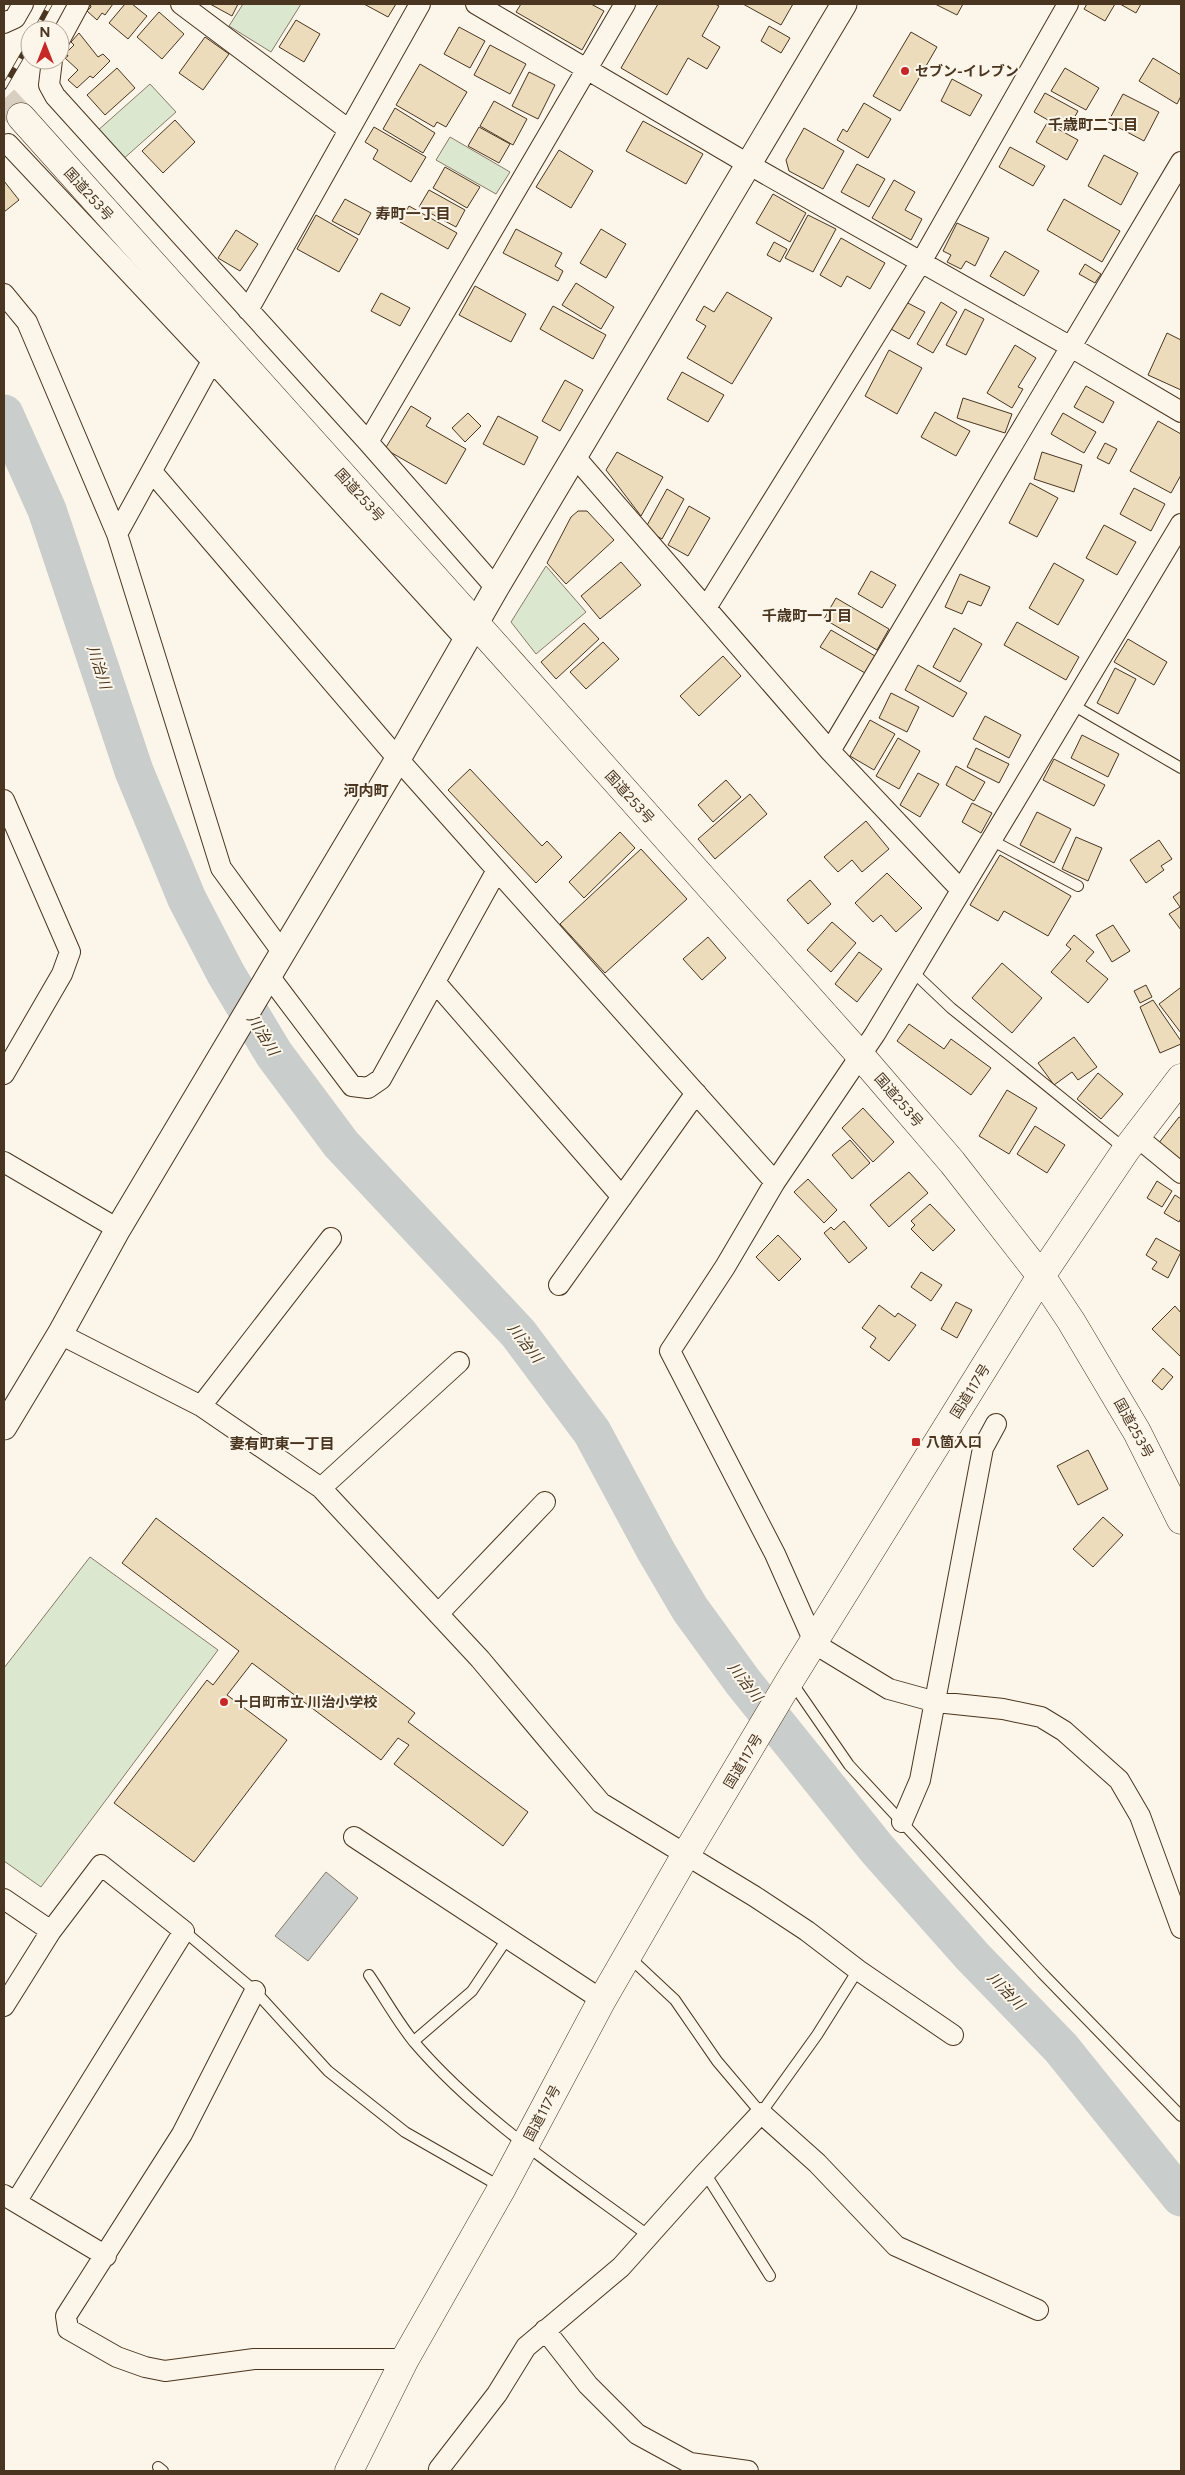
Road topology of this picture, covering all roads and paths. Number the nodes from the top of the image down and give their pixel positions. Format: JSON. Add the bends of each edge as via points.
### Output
{"nodes":[{"id":1,"x":23,"y":4,"type":"edge"},
{"id":2,"x":79,"y":4,"type":"edge"},
{"id":3,"x":181,"y":4,"type":"edge"},
{"id":4,"x":420,"y":4,"type":"edge"},
{"id":5,"x":476,"y":4,"type":"edge"},
{"id":6,"x":625,"y":4,"type":"edge"},
{"id":7,"x":844,"y":4,"type":"edge"},
{"id":8,"x":1068,"y":4,"type":"edge"},
{"id":9,"x":70,"y":21,"type":"edge"},
{"id":10,"x":4,"y":23,"type":"edge"},
{"id":11,"x":587,"y":69,"type":"junction"},
{"id":12,"x":51,"y":70,"type":"edge"},
{"id":13,"x":20,"y":117,"type":"tunnel mouth"},
{"id":14,"x":349,"y":130,"type":"junction"},
{"id":15,"x":8,"y":144,"type":"dead end"},
{"id":16,"x":1181,"y":162,"type":"edge"},
{"id":17,"x":748,"y":164,"type":"junction"},
{"id":18,"x":921,"y":262,"type":"junction"},
{"id":19,"x":4,"y":294,"type":"edge"},
{"id":20,"x":248,"y":310,"type":"junction"},
{"id":21,"x":1071,"y":347,"type":"junction"},
{"id":22,"x":217,"y":352,"type":"junction"},
{"id":23,"x":1181,"y":412,"type":"edge"},
{"id":24,"x":368,"y":442,"type":"junction"},
{"id":25,"x":575,"y":457,"type":"junction"},
{"id":26,"x":153,"y":473,"type":"junction"},
{"id":27,"x":117,"y":534,"type":"junction"},
{"id":28,"x":1179,"y":535,"type":"edge"},
{"id":29,"x":496,"y":588,"type":"junction"},
{"id":30,"x":706,"y":608,"type":"junction"},
{"id":31,"x":472,"y":633,"type":"junction"},
{"id":32,"x":1072,"y":705,"type":"junction"},
{"id":33,"x":830,"y":751,"type":"junction"},
{"id":34,"x":398,"y":759,"type":"junction"},
{"id":35,"x":1181,"y":768,"type":"edge"},
{"id":36,"x":4,"y":800,"type":"edge"},
{"id":37,"x":991,"y":840,"type":"junction"},
{"id":38,"x":497,"y":870,"type":"junction"},
{"id":39,"x":1078,"y":886,"type":"dead end"},
{"id":40,"x":962,"y":890,"type":"junction"},
{"id":41,"x":283,"y":953,"type":"junction"},
{"id":42,"x":912,"y":971,"type":"junction"},
{"id":43,"x":267,"y":980,"type":"junction"},
{"id":44,"x":435,"y":982,"type":"junction"},
{"id":45,"x":860,"y":1055,"type":"junction"},
{"id":46,"x":4,"y":1074,"type":"edge"},
{"id":47,"x":1181,"y":1078,"type":"edge"},
{"id":48,"x":696,"y":1093,"type":"junction"},
{"id":49,"x":1131,"y":1143,"type":"junction"},
{"id":50,"x":4,"y":1162,"type":"edge"},
{"id":51,"x":1181,"y":1174,"type":"edge"},
{"id":52,"x":775,"y":1182,"type":"junction"},
{"id":53,"x":622,"y":1197,"type":"junction"},
{"id":54,"x":118,"y":1229,"type":"junction"},
{"id":55,"x":331,"y":1238,"type":"dead end"},
{"id":56,"x":1041,"y":1276,"type":"junction"},
{"id":57,"x":559,"y":1285,"type":"dead end"},
{"id":58,"x":60,"y":1334,"type":"junction"},
{"id":59,"x":459,"y":1362,"type":"dead end"},
{"id":60,"x":201,"y":1406,"type":"junction"},
{"id":61,"x":996,"y":1424,"type":"dead end"},
{"id":62,"x":4,"y":1427,"type":"edge"},
{"id":63,"x":321,"y":1488,"type":"junction"},
{"id":64,"x":545,"y":1502,"type":"dead end"},
{"id":65,"x":1181,"y":1520,"type":"edge"},
{"id":66,"x":438,"y":1614,"type":"junction"},
{"id":67,"x":815,"y":1644,"type":"junction"},
{"id":68,"x":790,"y":1680,"type":"junction"},
{"id":69,"x":936,"y":1702,"type":"junction"},
{"id":70,"x":902,"y":1822,"type":"junction"},
{"id":71,"x":354,"y":1837,"type":"dead end"},
{"id":72,"x":685,"y":1856,"type":"junction"},
{"id":73,"x":4,"y":1899,"type":"edge"},
{"id":74,"x":1181,"y":1928,"type":"edge"},
{"id":75,"x":51,"y":1931,"type":"junction"},
{"id":76,"x":184,"y":1931,"type":"junction"},
{"id":77,"x":508,"y":1939,"type":"junction"},
{"id":78,"x":628,"y":1956,"type":"junction"},
{"id":79,"x":858,"y":1970,"type":"junction"},
{"id":80,"x":369,"y":1976,"type":"dead end"},
{"id":81,"x":255,"y":1991,"type":"junction"},
{"id":82,"x":602,"y":2000,"type":"junction"},
{"id":83,"x":4,"y":2006,"type":"edge"},
{"id":84,"x":953,"y":2035,"type":"dead end"},
{"id":85,"x":414,"y":2041,"type":"junction"},
{"id":86,"x":761,"y":2113,"type":"junction"},
{"id":87,"x":1181,"y":2116,"type":"edge"},
{"id":88,"x":524,"y":2144,"type":"junction"},
{"id":89,"x":705,"y":2173,"type":"junction"},
{"id":90,"x":502,"y":2188,"type":"junction"},
{"id":91,"x":10,"y":2199,"type":"edge"},
{"id":92,"x":649,"y":2236,"type":"junction"},
{"id":93,"x":106,"y":2256,"type":"junction"},
{"id":94,"x":770,"y":2276,"type":"dead end"},
{"id":95,"x":1038,"y":2310,"type":"dead end"},
{"id":96,"x":545,"y":2330,"type":"junction"},
{"id":97,"x":405,"y":2359,"type":"junction"},
{"id":98,"x":438,"y":2470,"type":"edge"},
{"id":99,"x":349,"y":2471,"type":"edge"},
{"id":100,"x":748,"y":2471,"type":"edge"}],
"edges":[{"from":1,"to":10,"type":"street","via":[[15,18]]},
{"from":2,"to":9,"type":"street"},
{"from":3,"to":14,"type":"street"},
{"from":4,"to":14,"type":"street"},
{"from":5,"to":11,"type":"street"},
{"from":6,"to":11,"type":"street"},
{"from":7,"to":17,"type":"street"},
{"from":8,"to":18,"type":"street"},
{"from":11,"to":17,"type":"street"},
{"from":11,"to":24,"type":"street"},
{"from":12,"to":20,"type":"street","via":[[49,85],[55,96]]},
{"from":13,"to":22,"type":"highway","name":"国道253号"},
{"from":14,"to":20,"type":"street"},
{"from":15,"to":22,"type":"street"},
{"from":16,"to":21,"type":"street"},
{"from":17,"to":18,"type":"street"},
{"from":17,"to":25,"type":"street"},
{"from":18,"to":21,"type":"street"},
{"from":18,"to":30,"type":"street"},
{"from":19,"to":27,"type":"street","via":[[27,322]]},
{"from":20,"to":24,"type":"street"},
{"from":21,"to":23,"type":"street"},
{"from":21,"to":33,"type":"street"},
{"from":22,"to":26,"type":"street"},
{"from":22,"to":31,"type":"highway","name":"国道253号"},
{"from":24,"to":29,"type":"street"},
{"from":25,"to":29,"type":"street"},
{"from":25,"to":30,"type":"street"},
{"from":26,"to":27,"type":"street"},
{"from":26,"to":34,"type":"street"},
{"from":27,"to":41,"type":"street","via":[[222,868]]},
{"from":28,"to":32,"type":"street"},
{"from":29,"to":31,"type":"street"},
{"from":30,"to":33,"type":"street"},
{"from":31,"to":34,"type":"street"},
{"from":31,"to":45,"type":"highway","name":"国道253号"},
{"from":32,"to":35,"type":"lane"},
{"from":32,"to":37,"type":"street"},
{"from":33,"to":40,"type":"street"},
{"from":34,"to":38,"type":"street"},
{"from":34,"to":41,"type":"street"},
{"from":36,"to":46,"type":"street","via":[[70,952],[62,974]]},
{"from":37,"to":39,"type":"lane"},
{"from":37,"to":40,"type":"street"},
{"from":38,"to":44,"type":"street"},
{"from":38,"to":48,"type":"street"},
{"from":40,"to":42,"type":"street"},
{"from":41,"to":43,"type":"street"},
{"from":42,"to":45,"type":"street"},
{"from":42,"to":49,"type":"lane","via":[[951,1008]]},
{"from":43,"to":44,"type":"street","via":[[352,1086],[368,1088],[381,1079]]},
{"from":43,"to":54,"type":"street"},
{"from":44,"to":53,"type":"street"},
{"from":45,"to":52,"type":"street"},
{"from":45,"to":56,"type":"highway","name":"国道253号","via":[[952,1162]]},
{"from":47,"to":49,"type":"highway","name":"国道117号"},
{"from":48,"to":52,"type":"street"},
{"from":48,"to":53,"type":"street"},
{"from":49,"to":51,"type":"street"},
{"from":49,"to":56,"type":"highway","name":"国道117号"},
{"from":50,"to":54,"type":"street"},
{"from":52,"to":67,"type":"street","via":[[670,1352],[775,1554]]},
{"from":53,"to":57,"type":"street"},
{"from":54,"to":58,"type":"street"},
{"from":55,"to":60,"type":"street"},
{"from":56,"to":65,"type":"highway","name":"国道253号","via":[[1132,1424]]},
{"from":56,"to":67,"type":"highway","name":"国道117号"},
{"from":58,"to":60,"type":"street"},
{"from":58,"to":62,"type":"street"},
{"from":59,"to":63,"type":"street"},
{"from":60,"to":63,"type":"street"},
{"from":61,"to":69,"type":"street","via":[[983,1448]]},
{"from":63,"to":66,"type":"street"},
{"from":64,"to":66,"type":"street"},
{"from":66,"to":72,"type":"street","via":[[602,1803]]},
{"from":67,"to":68,"type":"highway","name":"国道117号"},
{"from":67,"to":69,"type":"street","via":[[889,1690]]},
{"from":68,"to":70,"type":"lane","via":[[849,1765]]},
{"from":68,"to":72,"type":"highway","name":"国道117号"},
{"from":69,"to":70,"type":"street","via":[[920,1780]]},
{"from":69,"to":74,"type":"street","via":[[1003,1709],[1041,1717],[1064,1731],[1119,1780],[1140,1816]]},
{"from":70,"to":87,"type":"lane"},
{"from":71,"to":77,"type":"street"},
{"from":72,"to":78,"type":"highway","name":"国道117号"},
{"from":72,"to":79,"type":"street","via":[[754,1896]]},
{"from":73,"to":75,"type":"street"},
{"from":75,"to":76,"type":"street","via":[[101,1865]]},
{"from":75,"to":83,"type":"street"},
{"from":76,"to":81,"type":"lane"},
{"from":76,"to":91,"type":"street"},
{"from":77,"to":82,"type":"street"},
{"from":77,"to":85,"type":"lane","via":[[472,1991]]},
{"from":78,"to":82,"type":"highway","name":"国道117号"},
{"from":78,"to":86,"type":"lane","via":[[675,2000],[717,2061]]},
{"from":79,"to":84,"type":"street"},
{"from":79,"to":86,"type":"lane","via":[[817,2035]]},
{"from":80,"to":85,"type":"lane"},
{"from":81,"to":90,"type":"lane","via":[[328,2071],[405,2132]]},
{"from":81,"to":93,"type":"street","via":[[182,2134]]},
{"from":82,"to":88,"type":"highway","name":"国道117号"},
{"from":85,"to":88,"type":"lane","via":[[453,2082]]},
{"from":86,"to":89,"type":"street"},
{"from":86,"to":95,"type":"street","via":[[817,2163],[896,2246]]},
{"from":88,"to":90,"type":"highway","name":"国道117号"},
{"from":88,"to":92,"type":"lane"},
{"from":89,"to":92,"type":"street"},
{"from":89,"to":94,"type":"lane"},
{"from":90,"to":97,"type":"highway","name":"国道117号"},
{"from":91,"to":93,"type":"street"},
{"from":92,"to":96,"type":"street","via":[[621,2267]]},
{"from":93,"to":97,"type":"street","via":[[66,2316],[68,2329],[117,2357],[146,2367],[164,2370],[254,2359]]},
{"from":96,"to":98,"type":"street","via":[[526,2348],[497,2394]]},
{"from":96,"to":100,"type":"street","via":[[588,2385],[637,2434],[690,2463]]},
{"from":97,"to":99,"type":"highway","name":"国道117号"}]}
